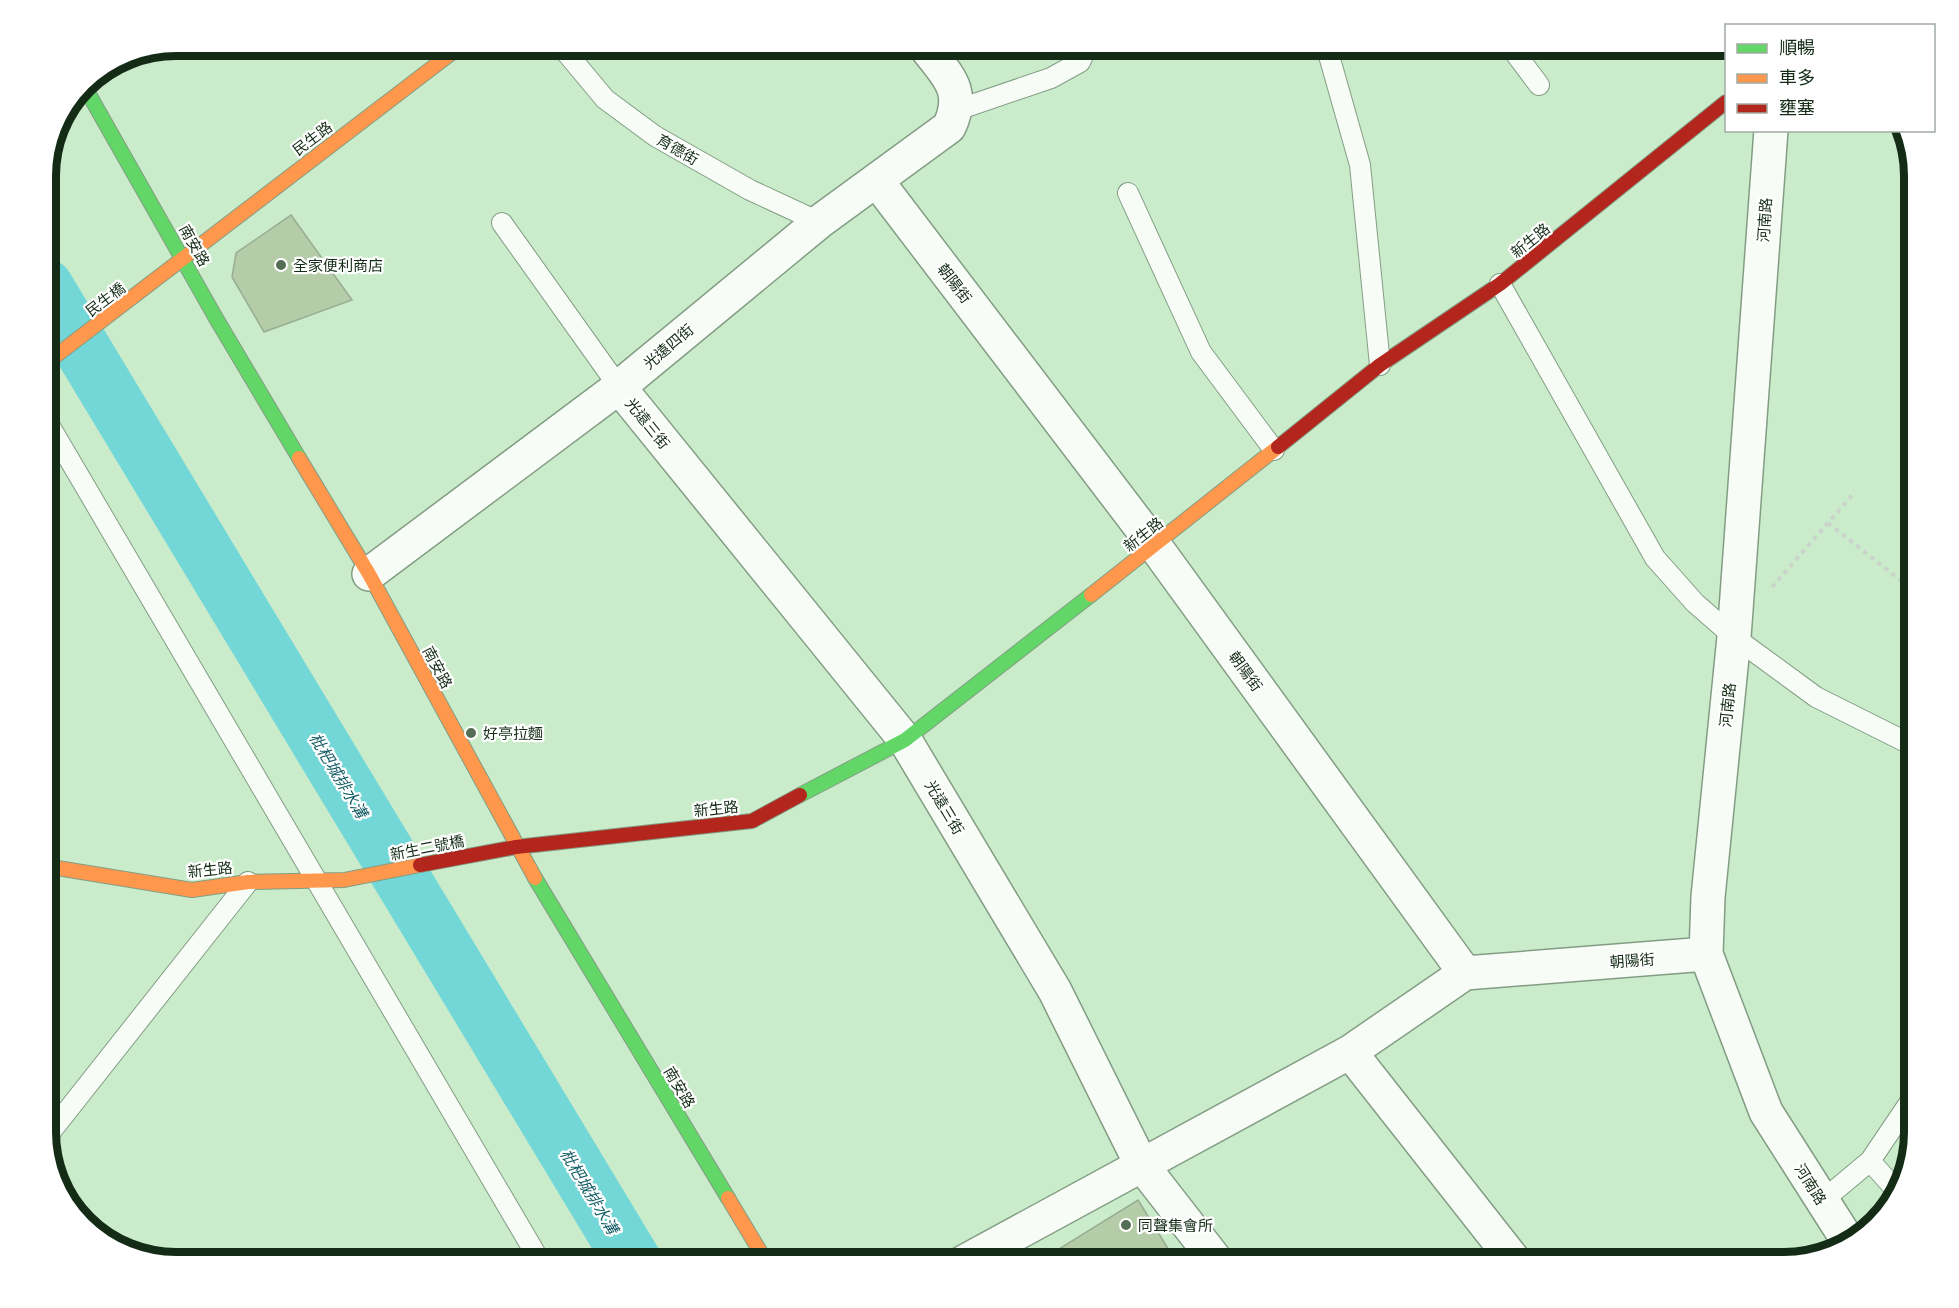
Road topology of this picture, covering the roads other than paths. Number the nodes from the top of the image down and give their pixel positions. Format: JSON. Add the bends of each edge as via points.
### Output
{"nodes":[{"id":1,"x":441,"y":56,"type":"edge"},
{"id":2,"x":569,"y":56,"type":"edge"},
{"id":3,"x":932,"y":56,"type":"edge"},
{"id":4,"x":1083,"y":56,"type":"edge"},
{"id":5,"x":1329,"y":56,"type":"edge"},
{"id":6,"x":1517,"y":56,"type":"edge"},
{"id":7,"x":1539,"y":86,"type":"dead end"},
{"id":8,"x":88,"y":93,"type":"edge"},
{"id":9,"x":1725,"y":103,"type":"edge"},
{"id":10,"x":957,"y":110,"type":"junction"},
{"id":11,"x":1771,"y":132,"type":"edge"},
{"id":12,"x":877,"y":181,"type":"junction"},
{"id":13,"x":1128,"y":193,"type":"dead end"},
{"id":14,"x":819,"y":222,"type":"junction"},
{"id":15,"x":502,"y":223,"type":"dead end"},
{"id":16,"x":184,"y":260,"type":"junction"},
{"id":17,"x":1500,"y":284,"type":"junction"},
{"id":18,"x":56,"y":356,"type":"edge"},
{"id":19,"x":1380,"y":365,"type":"junction"},
{"id":20,"x":619,"y":387,"type":"junction"},
{"id":21,"x":56,"y":437,"type":"edge"},
{"id":22,"x":1274,"y":450,"type":"junction"},
{"id":23,"x":1155,"y":546,"type":"junction"},
{"id":24,"x":369,"y":574,"type":"junction"},
{"id":25,"x":1734,"y":637,"type":"junction"},
{"id":26,"x":905,"y":740,"type":"junction"},
{"id":27,"x":1904,"y":741,"type":"edge"},
{"id":28,"x":516,"y":847,"type":"junction"},
{"id":29,"x":56,"y":868,"type":"edge"},
{"id":30,"x":344,"y":880,"type":"joint"},
{"id":31,"x":248,"y":882,"type":"junction"},
{"id":32,"x":317,"y":882,"type":"junction"},
{"id":33,"x":1706,"y":954,"type":"junction"},
{"id":34,"x":1465,"y":973,"type":"junction"},
{"id":35,"x":1350,"y":1052,"type":"junction"},
{"id":36,"x":1904,"y":1111,"type":"edge"},
{"id":37,"x":56,"y":1125,"type":"edge"},
{"id":38,"x":1870,"y":1161,"type":"junction"},
{"id":39,"x":1141,"y":1164,"type":"junction"},
{"id":40,"x":1891,"y":1185,"type":"edge"},
{"id":41,"x":1822,"y":1201,"type":"junction"},
{"id":42,"x":1845,"y":1236,"type":"edge"},
{"id":43,"x":534,"y":1252,"type":"edge"},
{"id":44,"x":760,"y":1252,"type":"edge"},
{"id":45,"x":982,"y":1252,"type":"edge"},
{"id":46,"x":1209,"y":1252,"type":"edge"},
{"id":47,"x":1507,"y":1252,"type":"edge"}],
"edges":[{"from":1,"to":16,"type":"street","name":"民生路"},
{"from":2,"to":14,"type":"lane","name":"育德街","via":[[605,99],[655,136],[750,190]]},
{"from":3,"to":10,"type":"street","via":[[954,86]]},
{"from":4,"to":10,"type":"lane","via":[[1080,62],[1051,78]]},
{"from":5,"to":19,"type":"lane","via":[[1360,165]]},
{"from":6,"to":7,"type":"lane"},
{"from":8,"to":16,"type":"street","name":"南安路"},
{"from":9,"to":17,"type":"street","name":"新生路"},
{"from":10,"to":12,"type":"street","name":"光遠四街","via":[[949,128]]},
{"from":11,"to":25,"type":"street","name":"河南路"},
{"from":12,"to":14,"type":"street","name":"光遠四街"},
{"from":12,"to":23,"type":"street","name":"朝陽街"},
{"from":13,"to":22,"type":"lane","via":[[1201,352]]},
{"from":14,"to":20,"type":"street","name":"光遠四街"},
{"from":15,"to":20,"type":"lane"},
{"from":16,"to":18,"type":"street","name":"民生橋"},
{"from":16,"to":24,"type":"street","name":"南安路"},
{"from":17,"to":19,"type":"street","name":"新生路"},
{"from":17,"to":25,"type":"lane","via":[[1655,558],[1695,603]]},
{"from":19,"to":22,"type":"street","name":"新生路"},
{"from":20,"to":24,"type":"street","name":"光遠四街"},
{"from":20,"to":26,"type":"street","name":"光遠三街"},
{"from":21,"to":32,"type":"lane"},
{"from":22,"to":23,"type":"street","name":"新生路"},
{"from":23,"to":26,"type":"street","name":"新生路"},
{"from":23,"to":34,"type":"street","name":"朝陽街"},
{"from":24,"to":28,"type":"street","name":"南安路"},
{"from":25,"to":27,"type":"lane","via":[[1816,697]]},
{"from":25,"to":33,"type":"street","name":"河南路","via":[[1708,897]]},
{"from":26,"to":28,"type":"street","name":"新生路","via":[[752,821]]},
{"from":26,"to":39,"type":"street","name":"光遠三街","via":[[1055,991]]},
{"from":28,"to":30,"type":"street","name":"新生二號橋"},
{"from":28,"to":44,"type":"street","name":"南安路"},
{"from":29,"to":31,"type":"street","name":"新生路","via":[[192,890]]},
{"from":30,"to":32,"type":"street","name":"新生路"},
{"from":31,"to":32,"type":"street","name":"新生路"},
{"from":31,"to":37,"type":"lane"},
{"from":32,"to":43,"type":"lane"},
{"from":33,"to":34,"type":"street","name":"朝陽街"},
{"from":33,"to":41,"type":"street","name":"河南路","via":[[1766,1112]]},
{"from":34,"to":35,"type":"street"},
{"from":35,"to":39,"type":"street"},
{"from":35,"to":47,"type":"street"},
{"from":36,"to":38,"type":"lane"},
{"from":38,"to":40,"type":"lane"},
{"from":38,"to":41,"type":"lane"},
{"from":39,"to":45,"type":"street"},
{"from":39,"to":46,"type":"street","name":"光遠三街"},
{"from":41,"to":42,"type":"street","name":"河南路"}]}
